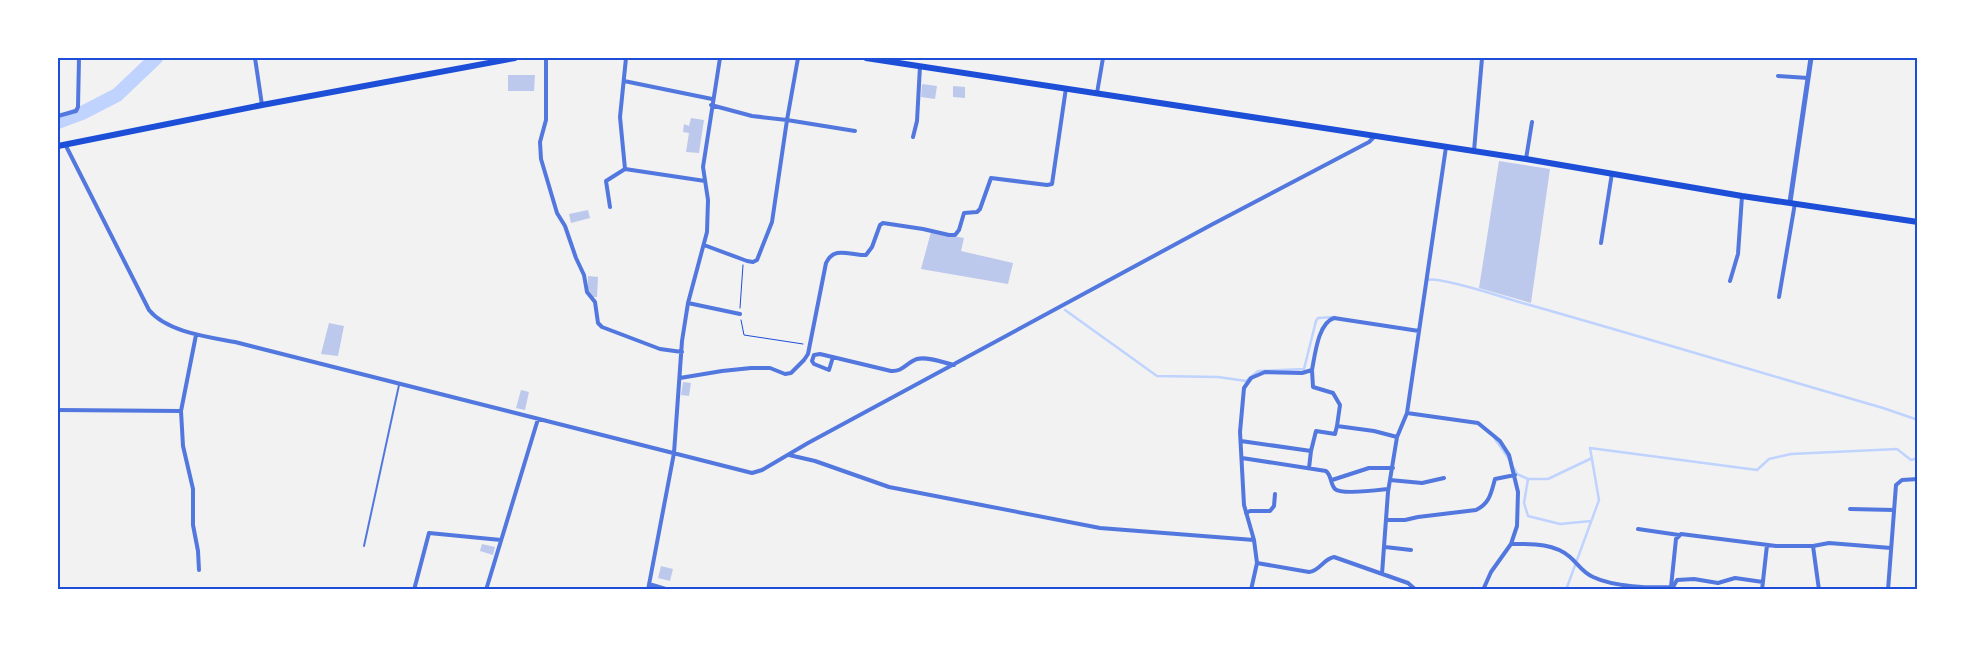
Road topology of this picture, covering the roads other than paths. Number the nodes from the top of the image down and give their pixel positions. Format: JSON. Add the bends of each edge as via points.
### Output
{"nodes":[{"id":1,"x":79,"y":58,"type":"edge"},
{"id":2,"x":254,"y":58,"type":"edge"},
{"id":3,"x":515,"y":58,"type":"edge"},
{"id":4,"x":546,"y":58,"type":"edge"},
{"id":5,"x":626,"y":58,"type":"edge"},
{"id":6,"x":720,"y":58,"type":"edge"},
{"id":7,"x":798,"y":58,"type":"edge"},
{"id":8,"x":866,"y":58,"type":"edge"},
{"id":9,"x":1103,"y":58,"type":"edge"},
{"id":10,"x":1482,"y":58,"type":"edge"},
{"id":11,"x":1811,"y":58,"type":"edge"},
{"id":12,"x":920,"y":66,"type":"junction"},
{"id":13,"x":1778,"y":76,"type":"dead end"},
{"id":14,"x":1808,"y":78,"type":"junction"},
{"id":15,"x":624,"y":81,"type":"junction"},
{"id":16,"x":1066,"y":88,"type":"junction"},
{"id":17,"x":1097,"y":93,"type":"junction"},
{"id":18,"x":712,"y":99,"type":"junction"},
{"id":19,"x":262,"y":105,"type":"junction"},
{"id":20,"x":711,"y":105,"type":"junction"},
{"id":21,"x":58,"y":116,"type":"edge"},
{"id":22,"x":786,"y":120,"type":"junction"},
{"id":23,"x":1532,"y":122,"type":"dead end"},
{"id":24,"x":855,"y":131,"type":"dead end"},
{"id":25,"x":1375,"y":136,"type":"junction"},
{"id":26,"x":913,"y":137,"type":"dead end"},
{"id":27,"x":65,"y":144,"type":"junction"},
{"id":28,"x":58,"y":146,"type":"edge"},
{"id":29,"x":1446,"y":147,"type":"junction"},
{"id":30,"x":1474,"y":151,"type":"junction"},
{"id":31,"x":1526,"y":159,"type":"junction"},
{"id":32,"x":625,"y":169,"type":"junction"},
{"id":33,"x":1612,"y":173,"type":"junction"},
{"id":34,"x":705,"y":182,"type":"junction"},
{"id":35,"x":1742,"y":196,"type":"junction"},
{"id":36,"x":1792,"y":202,"type":"junction"},
{"id":37,"x":610,"y":207,"type":"dead end"},
{"id":38,"x":1918,"y":222,"type":"edge"},
{"id":39,"x":1602,"y":242,"type":"dead end"},
{"id":40,"x":704,"y":245,"type":"junction"},
{"id":41,"x":1730,"y":281,"type":"dead end"},
{"id":42,"x":1779,"y":297,"type":"dead end"},
{"id":43,"x":688,"y":303,"type":"junction"},
{"id":44,"x":740,"y":314,"type":"road end"},
{"id":45,"x":1419,"y":332,"type":"junction"},
{"id":46,"x":196,"y":335,"type":"junction"},
{"id":47,"x":682,"y":352,"type":"junction"},
{"id":48,"x":833,"y":357,"type":"junction"},
{"id":49,"x":954,"y":365,"type":"junction"},
{"id":50,"x":1312,"y":370,"type":"junction"},
{"id":51,"x":680,"y":378,"type":"junction"},
{"id":52,"x":399,"y":384,"type":"junction"},
{"id":53,"x":58,"y":410,"type":"edge"},
{"id":54,"x":181,"y":411,"type":"junction"},
{"id":55,"x":1406,"y":414,"type":"junction"},
{"id":56,"x":538,"y":419,"type":"junction"},
{"id":57,"x":1337,"y":426,"type":"junction"},
{"id":58,"x":1397,"y":437,"type":"junction"},
{"id":59,"x":1241,"y":441,"type":"junction"},
{"id":60,"x":1311,"y":451,"type":"junction"},
{"id":61,"x":674,"y":453,"type":"junction"},
{"id":62,"x":789,"y":455,"type":"junction"},
{"id":63,"x":1242,"y":458,"type":"junction"},
{"id":64,"x":1309,"y":468,"type":"junction"},
{"id":65,"x":1393,"y":468,"type":"junction"},
{"id":66,"x":1515,"y":475,"type":"junction"},
{"id":67,"x":1444,"y":478,"type":"dead end"},
{"id":68,"x":1918,"y":479,"type":"edge"},
{"id":69,"x":1332,"y":480,"type":"junction"},
{"id":70,"x":1390,"y":480,"type":"junction"},
{"id":71,"x":1388,"y":489,"type":"junction"},
{"id":72,"x":1275,"y":494,"type":"dead end"},
{"id":73,"x":1850,"y":509,"type":"dead end"},
{"id":74,"x":1894,"y":510,"type":"junction"},
{"id":75,"x":1246,"y":513,"type":"junction"},
{"id":76,"x":1386,"y":520,"type":"junction"},
{"id":77,"x":1638,"y":529,"type":"dead end"},
{"id":78,"x":1679,"y":535,"type":"junction"},
{"id":79,"x":501,"y":540,"type":"junction"},
{"id":80,"x":1254,"y":540,"type":"junction"},
{"id":81,"x":1511,"y":544,"type":"junction"},
{"id":82,"x":1767,"y":545,"type":"junction"},
{"id":83,"x":364,"y":546,"type":"dead end"},
{"id":84,"x":1814,"y":546,"type":"junction"},
{"id":85,"x":1385,"y":547,"type":"junction"},
{"id":86,"x":1891,"y":548,"type":"junction"},
{"id":87,"x":1411,"y":550,"type":"dead end"},
{"id":88,"x":1257,"y":563,"type":"junction"},
{"id":89,"x":199,"y":570,"type":"dead end"},
{"id":90,"x":1382,"y":574,"type":"junction"},
{"id":91,"x":1763,"y":582,"type":"junction"},
{"id":92,"x":649,"y":584,"type":"junction"},
{"id":93,"x":1673,"y":588,"type":"edge"},
{"id":94,"x":667,"y":589,"type":"edge"},
{"id":95,"x":414,"y":590,"type":"edge"},
{"id":96,"x":486,"y":590,"type":"edge"},
{"id":97,"x":648,"y":590,"type":"edge"},
{"id":98,"x":1251,"y":590,"type":"edge"},
{"id":99,"x":1416,"y":590,"type":"edge"},
{"id":100,"x":1483,"y":590,"type":"edge"},
{"id":101,"x":1762,"y":590,"type":"edge"},
{"id":102,"x":1819,"y":590,"type":"edge"},
{"id":103,"x":1888,"y":590,"type":"edge"}],
"edges":[{"from":1,"to":21,"type":"street","via":[[78,107],[76,111]]},
{"from":2,"to":19,"type":"street"},
{"from":3,"to":19,"type":"main road"},
{"from":4,"to":47,"type":"street","via":[[546,120],[540,142],[541,159],[557,213],[584,275],[587,292],[595,302],[598,323],[660,349]]},
{"from":5,"to":15,"type":"street"},
{"from":6,"to":18,"type":"street"},
{"from":7,"to":22,"type":"street"},
{"from":8,"to":12,"type":"main road"},
{"from":9,"to":17,"type":"street"},
{"from":10,"to":30,"type":"street"},
{"from":11,"to":14,"type":"street"},
{"from":12,"to":16,"type":"main road"},
{"from":12,"to":26,"type":"street"},
{"from":13,"to":14,"type":"street"},
{"from":14,"to":36,"type":"street"},
{"from":15,"to":18,"type":"street"},
{"from":15,"to":32,"type":"street","via":[[620,117]]},
{"from":16,"to":17,"type":"main road"},
{"from":16,"to":51,"type":"street","via":[[1052,184],[991,178],[980,209],[964,213],[955,235],[883,223],[866,254],[831,254],[826,263],[807,357],[789,374],[770,368],[750,368]]},
{"from":17,"to":25,"type":"main road"},
{"from":18,"to":20,"type":"street"},
{"from":19,"to":27,"type":"main road"},
{"from":20,"to":22,"type":"street","via":[[752,116]]},
{"from":20,"to":34,"type":"street","via":[[704,158]]},
{"from":22,"to":24,"type":"street"},
{"from":22,"to":40,"type":"street","via":[[776,204],[757,260],[744,260]]},
{"from":23,"to":31,"type":"street"},
{"from":25,"to":29,"type":"main road"},
{"from":25,"to":49,"type":"street"},
{"from":27,"to":28,"type":"main road"},
{"from":27,"to":46,"type":"street","via":[[149,310],[155,318]]},
{"from":29,"to":30,"type":"main road"},
{"from":29,"to":45,"type":"street"},
{"from":30,"to":31,"type":"main road"},
{"from":31,"to":33,"type":"main road"},
{"from":32,"to":34,"type":"street"},
{"from":32,"to":37,"type":"street","via":[[606,182]]},
{"from":33,"to":35,"type":"main road"},
{"from":33,"to":39,"type":"street"},
{"from":34,"to":40,"type":"street","via":[[709,207]]},
{"from":35,"to":36,"type":"main road"},
{"from":35,"to":41,"type":"street","via":[[1738,254]]},
{"from":36,"to":38,"type":"main road"},
{"from":36,"to":42,"type":"street"},
{"from":40,"to":43,"type":"street"},
{"from":43,"to":44,"type":"street"},
{"from":43,"to":47,"type":"street"},
{"from":45,"to":50,"type":"street","via":[[1334,318],[1328,320],[1322,328]]},
{"from":45,"to":55,"type":"street"},
{"from":46,"to":52,"type":"street"},
{"from":46,"to":54,"type":"street"},
{"from":47,"to":51,"type":"street"},
{"from":48,"to":48,"type":"street","via":[[817,354],[812,361],[829,370]]},
{"from":48,"to":49,"type":"street","via":[[896,371],[923,358]]},
{"from":49,"to":62,"type":"street"},
{"from":50,"to":57,"type":"street","via":[[1313,387],[1333,393],[1340,405]]},
{"from":50,"to":59,"type":"street","via":[[1302,373],[1265,372],[1251,378],[1244,388]]},
{"from":51,"to":61,"type":"street"},
{"from":52,"to":56,"type":"street"},
{"from":52,"to":83,"type":"lane"},
{"from":53,"to":54,"type":"street"},
{"from":54,"to":89,"type":"street","via":[[183,446],[193,489],[193,525]]},
{"from":55,"to":58,"type":"street"},
{"from":55,"to":66,"type":"street","via":[[1478,423],[1487,428],[1509,456]]},
{"from":56,"to":61,"type":"street"},
{"from":56,"to":79,"type":"street"},
{"from":57,"to":58,"type":"street"},
{"from":57,"to":60,"type":"street","via":[[1336,434],[1316,431]]},
{"from":58,"to":65,"type":"street"},
{"from":59,"to":60,"type":"street"},
{"from":59,"to":63,"type":"street"},
{"from":60,"to":64,"type":"street"},
{"from":61,"to":62,"type":"street","via":[[752,472]]},
{"from":61,"to":92,"type":"street"},
{"from":62,"to":80,"type":"street","via":[[810,459],[889,487],[1100,528]]},
{"from":63,"to":64,"type":"street"},
{"from":63,"to":75,"type":"street"},
{"from":64,"to":69,"type":"street","via":[[1326,471]]},
{"from":65,"to":69,"type":"street","via":[[1369,468]]},
{"from":65,"to":70,"type":"street"},
{"from":66,"to":76,"type":"street","via":[[1496,479],[1490,500],[1476,510]]},
{"from":66,"to":81,"type":"street","via":[[1519,511]]},
{"from":67,"to":70,"type":"street","via":[[1422,483]]},
{"from":68,"to":74,"type":"street","via":[[1898,482]]},
{"from":69,"to":71,"type":"street","via":[[1338,491]]},
{"from":70,"to":71,"type":"street"},
{"from":71,"to":76,"type":"street"},
{"from":72,"to":75,"type":"street","via":[[1270,511]]},
{"from":73,"to":74,"type":"street"},
{"from":74,"to":86,"type":"street"},
{"from":75,"to":80,"type":"street"},
{"from":76,"to":85,"type":"street"},
{"from":77,"to":78,"type":"street"},
{"from":78,"to":82,"type":"street"},
{"from":78,"to":93,"type":"street","via":[[1676,539]]},
{"from":79,"to":95,"type":"street","via":[[428,533]]},
{"from":79,"to":96,"type":"street"},
{"from":80,"to":88,"type":"street"},
{"from":81,"to":93,"type":"street","via":[[1548,546],[1569,556],[1585,573],[1603,580],[1644,588]]},
{"from":81,"to":100,"type":"street","via":[[1491,572]]},
{"from":82,"to":84,"type":"street"},
{"from":82,"to":91,"type":"street"},
{"from":84,"to":86,"type":"street","via":[[1829,543]]},
{"from":84,"to":102,"type":"street"},
{"from":85,"to":87,"type":"street"},
{"from":85,"to":90,"type":"street"},
{"from":86,"to":103,"type":"street"},
{"from":88,"to":90,"type":"street","via":[[1314,572],[1334,557]]},
{"from":88,"to":98,"type":"street"},
{"from":90,"to":99,"type":"street"},
{"from":91,"to":93,"type":"street","via":[[1735,578],[1718,583],[1677,580]]},
{"from":91,"to":101,"type":"street"},
{"from":92,"to":94,"type":"street"},
{"from":92,"to":97,"type":"street"}]}
